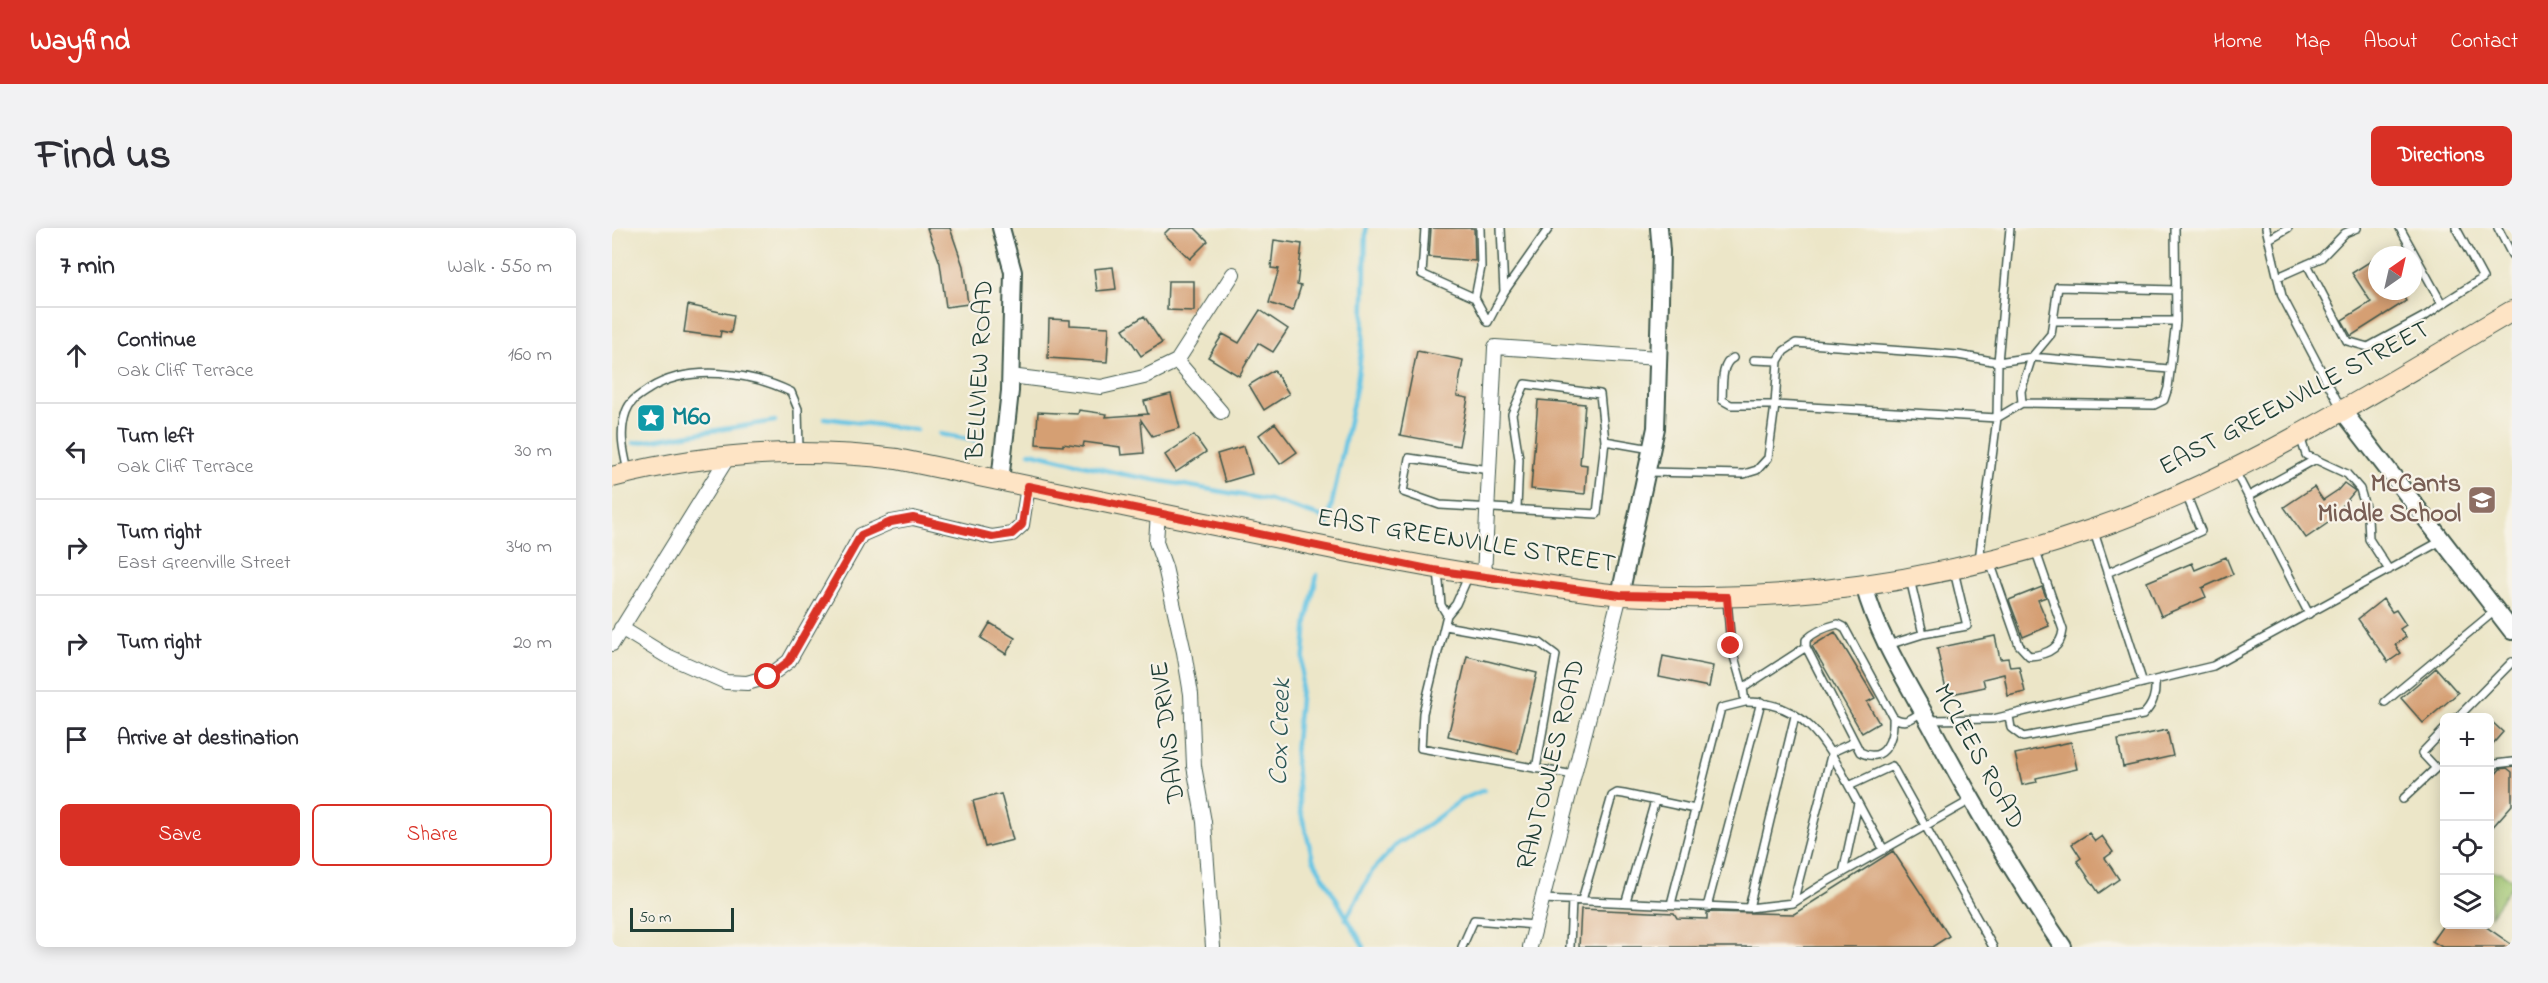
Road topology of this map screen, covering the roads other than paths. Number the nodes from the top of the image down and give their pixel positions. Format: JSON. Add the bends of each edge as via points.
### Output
{"nodes":[{"id":1,"x":1001,"y":228,"type":"edge"},
{"id":2,"x":1425,"y":228,"type":"edge"},
{"id":3,"x":1480,"y":228,"type":"edge"},
{"id":4,"x":1501,"y":228,"type":"edge"},
{"id":5,"x":1550,"y":228,"type":"edge"},
{"id":6,"x":1659,"y":228,"type":"edge"},
{"id":7,"x":2010,"y":228,"type":"edge"},
{"id":8,"x":2175,"y":228,"type":"edge"},
{"id":9,"x":2266,"y":228,"type":"edge"},
{"id":10,"x":2288,"y":228,"type":"edge"},
{"id":11,"x":2357,"y":228,"type":"edge"},
{"id":12,"x":2400,"y":228,"type":"edge"},
{"id":13,"x":2456,"y":228,"type":"edge"},
{"id":14,"x":2498,"y":228,"type":"edge"},
{"id":15,"x":2269,"y":239,"type":"junction"},
{"id":16,"x":2512,"y":255,"type":"edge"},
{"id":17,"x":2307,"y":264,"type":"junction"},
{"id":18,"x":1233,"y":274,"type":"dead end"},
{"id":19,"x":2278,"y":278,"type":"junction"},
{"id":20,"x":2176,"y":290,"type":"junction"},
{"id":21,"x":1504,"y":292,"type":"junction"},
{"id":22,"x":1475,"y":298,"type":"junction"},
{"id":23,"x":2442,"y":304,"type":"junction"},
{"id":24,"x":2512,"y":311,"type":"edge"},
{"id":25,"x":2053,"y":321,"type":"junction"},
{"id":26,"x":2176,"y":321,"type":"junction"},
{"id":27,"x":2032,"y":357,"type":"junction"},
{"id":28,"x":1658,"y":358,"type":"junction"},
{"id":29,"x":1733,"y":358,"type":"dead end"},
{"id":30,"x":1754,"y":360,"type":"dead end"},
{"id":31,"x":1177,"y":361,"type":"junction"},
{"id":32,"x":1778,"y":361,"type":"junction"},
{"id":33,"x":1998,"y":362,"type":"junction"},
{"id":34,"x":2169,"y":369,"type":"junction"},
{"id":35,"x":1010,"y":376,"type":"junction"},
{"id":36,"x":2022,"y":404,"type":"junction"},
{"id":37,"x":1775,"y":405,"type":"junction"},
{"id":38,"x":2342,"y":410,"type":"junction"},
{"id":39,"x":1221,"y":412,"type":"dead end"},
{"id":40,"x":1997,"y":418,"type":"junction"},
{"id":41,"x":2299,"y":433,"type":"junction"},
{"id":42,"x":1605,"y":441,"type":"junction"},
{"id":43,"x":1651,"y":449,"type":"junction"},
{"id":44,"x":799,"y":452,"type":"junction"},
{"id":45,"x":729,"y":457,"type":"junction"},
{"id":46,"x":2316,"y":459,"type":"junction"},
{"id":47,"x":2234,"y":468,"type":"junction"},
{"id":48,"x":1490,"y":470,"type":"junction"},
{"id":49,"x":1647,"y":472,"type":"junction"},
{"id":50,"x":620,"y":475,"type":"edge"},
{"id":51,"x":1000,"y":481,"type":"junction"},
{"id":52,"x":1028,"y":486,"type":"junction"},
{"id":53,"x":2185,"y":492,"type":"junction"},
{"id":54,"x":2249,"y":496,"type":"junction"},
{"id":55,"x":1489,"y":508,"type":"junction"},
{"id":56,"x":1517,"y":508,"type":"junction"},
{"id":57,"x":1158,"y":513,"type":"junction"},
{"id":58,"x":2093,"y":530,"type":"junction"},
{"id":59,"x":2444,"y":540,"type":"junction"},
{"id":60,"x":2034,"y":547,"type":"junction"},
{"id":61,"x":1984,"y":561,"type":"junction"},
{"id":62,"x":1953,"y":569,"type":"junction"},
{"id":63,"x":1438,"y":570,"type":"junction"},
{"id":64,"x":2389,"y":570,"type":"junction"},
{"id":65,"x":2107,"y":573,"type":"junction"},
{"id":66,"x":1477,"y":576,"type":"junction"},
{"id":67,"x":1911,"y":579,"type":"junction"},
{"id":68,"x":1864,"y":585,"type":"junction"},
{"id":69,"x":1620,"y":595,"type":"junction"},
{"id":70,"x":1727,"y":597,"type":"junction"},
{"id":71,"x":2496,"y":610,"type":"junction"},
{"id":72,"x":2309,"y":614,"type":"junction"},
{"id":73,"x":1447,"y":615,"type":"junction"},
{"id":74,"x":1445,"y":626,"type":"junction"},
{"id":75,"x":621,"y":628,"type":"junction"},
{"id":76,"x":2512,"y":631,"type":"edge"},
{"id":77,"x":1923,"y":634,"type":"junction"},
{"id":78,"x":612,"y":644,"type":"edge"},
{"id":79,"x":1888,"y":645,"type":"junction"},
{"id":80,"x":1806,"y":647,"type":"junction"},
{"id":81,"x":2512,"y":662,"type":"edge"},
{"id":82,"x":2155,"y":680,"type":"junction"},
{"id":83,"x":2143,"y":683,"type":"junction"},
{"id":84,"x":1743,"y":688,"type":"junction"},
{"id":85,"x":1745,"y":702,"type":"junction"},
{"id":86,"x":1761,"y":702,"type":"junction"},
{"id":87,"x":2385,"y":702,"type":"dead end"},
{"id":88,"x":2461,"y":713,"type":"edge"},
{"id":89,"x":1795,"y":716,"type":"junction"},
{"id":90,"x":1925,"y":716,"type":"junction"},
{"id":91,"x":2009,"y":716,"type":"junction"},
{"id":92,"x":1893,"y":717,"type":"junction"},
{"id":93,"x":2440,"y":735,"type":"edge"},
{"id":94,"x":1854,"y":742,"type":"junction"},
{"id":95,"x":1832,"y":752,"type":"junction"},
{"id":96,"x":2512,"y":762,"type":"edge"},
{"id":97,"x":2493,"y":767,"type":"edge"},
{"id":98,"x":1536,"y":769,"type":"junction"},
{"id":99,"x":1574,"y":775,"type":"junction"},
{"id":100,"x":1849,"y":786,"type":"junction"},
{"id":101,"x":2403,"y":799,"type":"dead end"},
{"id":102,"x":1971,"y":800,"type":"junction"},
{"id":103,"x":1655,"y":801,"type":"junction"},
{"id":104,"x":1858,"y":803,"type":"junction"},
{"id":105,"x":1695,"y":809,"type":"junction"},
{"id":106,"x":1926,"y":826,"type":"junction"},
{"id":107,"x":1884,"y":850,"type":"junction"},
{"id":108,"x":1842,"y":873,"type":"junction"},
{"id":109,"x":1542,"y":899,"type":"junction"},
{"id":110,"x":1572,"y":900,"type":"junction"},
{"id":111,"x":1582,"y":900,"type":"junction"},
{"id":112,"x":1626,"y":902,"type":"junction"},
{"id":113,"x":1793,"y":903,"type":"junction"},
{"id":114,"x":1671,"y":904,"type":"junction"},
{"id":115,"x":1707,"y":907,"type":"junction"},
{"id":116,"x":1749,"y":908,"type":"junction"},
{"id":117,"x":1535,"y":925,"type":"junction"},
{"id":118,"x":1213,"y":947,"type":"edge"},
{"id":119,"x":1462,"y":947,"type":"edge"},
{"id":120,"x":1530,"y":947,"type":"edge"},
{"id":121,"x":1570,"y":947,"type":"edge"},
{"id":122,"x":1992,"y":947,"type":"edge"},
{"id":123,"x":2063,"y":947,"type":"edge"}],
"edges":[{"from":1,"to":35,"type":"street","name":"BELLVIEW ROAD","via":[[1013,272]]},
{"from":2,"to":22,"type":"lane","via":[[1422,274]]},
{"from":3,"to":22,"type":"lane","via":[[1481,267]]},
{"from":4,"to":21,"type":"lane"},
{"from":5,"to":21,"type":"lane"},
{"from":6,"to":28,"type":"street"},
{"from":7,"to":33,"type":"lane"},
{"from":8,"to":20,"type":"lane"},
{"from":9,"to":15,"type":"lane"},
{"from":10,"to":15,"type":"lane"},
{"from":11,"to":17,"type":"lane","via":[[2345,233],[2321,258]]},
{"from":12,"to":23,"type":"lane"},
{"from":13,"to":23,"type":"lane","via":[[2483,278]]},
{"from":14,"to":16,"type":"lane"},
{"from":15,"to":19,"type":"lane"},
{"from":17,"to":19,"type":"lane"},
{"from":17,"to":23,"type":"lane","via":[[2347,342],[2368,347]]},
{"from":18,"to":31,"type":"street"},
{"from":19,"to":38,"type":"lane","via":[[2282,296]]},
{"from":20,"to":25,"type":"lane","via":[[2058,287]]},
{"from":20,"to":26,"type":"lane"},
{"from":21,"to":22,"type":"lane","via":[[1488,322]]},
{"from":24,"to":38,"type":"main road","name":"EAST GREENVILLE STREET"},
{"from":25,"to":26,"type":"lane"},
{"from":25,"to":27,"type":"lane","via":[[2051,334]]},
{"from":26,"to":34,"type":"lane"},
{"from":27,"to":33,"type":"lane"},
{"from":27,"to":34,"type":"lane"},
{"from":27,"to":36,"type":"lane","via":[[2021,391]]},
{"from":28,"to":43,"type":"street","via":[[1656,428]]},
{"from":28,"to":48,"type":"street","via":[[1495,347]]},
{"from":29,"to":37,"type":"lane","via":[[1725,366],[1725,404]]},
{"from":30,"to":32,"type":"lane"},
{"from":31,"to":35,"type":"street","via":[[1144,377],[1101,387]]},
{"from":31,"to":39,"type":"street"},
{"from":32,"to":33,"type":"lane","via":[[1796,343],[1958,355]]},
{"from":32,"to":37,"type":"lane"},
{"from":33,"to":40,"type":"lane"},
{"from":34,"to":36,"type":"lane","via":[[2164,400],[2154,405]]},
{"from":35,"to":51,"type":"street","name":"BELLVIEW ROAD"},
{"from":36,"to":40,"type":"lane"},
{"from":37,"to":40,"type":"lane"},
{"from":37,"to":49,"type":"lane","via":[[1767,458],[1757,470],[1744,474]]},
{"from":38,"to":41,"type":"main road","name":"EAST GREENVILLE STREET"},
{"from":38,"to":59,"type":"street"},
{"from":40,"to":61,"type":"lane"},
{"from":41,"to":46,"type":"lane","via":[[2306,455]]},
{"from":41,"to":47,"type":"main road","name":"EAST GREENVILLE STREET"},
{"from":42,"to":43,"type":"lane"},
{"from":42,"to":56,"type":"lane","via":[[1598,514]]},
{"from":42,"to":56,"type":"lane","via":[[1600,394],[1525,384],[1512,414],[1519,459]]},
{"from":43,"to":49,"type":"street"},
{"from":44,"to":45,"type":"main road","name":"EAST GREENVILLE STREET"},
{"from":44,"to":50,"type":"lane","via":[[798,409],[791,392],[767,381],[695,372],[658,384],[635,398],[627,410],[621,440]]},
{"from":44,"to":51,"type":"main road","name":"EAST GREENVILLE STREET","via":[[897,459]]},
{"from":45,"to":50,"type":"main road","name":"EAST GREENVILLE STREET","via":[[676,462]]},
{"from":45,"to":75,"type":"street"},
{"from":46,"to":54,"type":"lane"},
{"from":46,"to":64,"type":"lane","via":[[2347,474],[2360,489],[2369,539]]},
{"from":47,"to":53,"type":"main road","name":"EAST GREENVILLE STREET"},
{"from":47,"to":54,"type":"lane"},
{"from":48,"to":55,"type":"street"},
{"from":48,"to":55,"type":"lane","via":[[1409,458],[1403,492],[1440,505]]},
{"from":49,"to":69,"type":"street"},
{"from":51,"to":52,"type":"main road","name":"EAST GREENVILLE STREET"},
{"from":52,"to":57,"type":"main road","name":"EAST GREENVILLE STREET"},
{"from":52,"to":75,"type":"street","via":[[1022,525],[1012,534],[992,537],[913,518],[891,522],[861,535],[789,661],[768,677],[726,682],[665,655]]},
{"from":53,"to":58,"type":"main road","name":"EAST GREENVILLE STREET"},
{"from":53,"to":65,"type":"lane","via":[[2201,531]]},
{"from":54,"to":72,"type":"lane"},
{"from":55,"to":56,"type":"lane"},
{"from":55,"to":66,"type":"street"},
{"from":57,"to":63,"type":"main road","name":"EAST GREENVILLE STREET"},
{"from":57,"to":118,"type":"street","name":"DAVIS DRIVE","via":[[1156,542],[1165,567],[1191,693],[1194,766],[1204,822]]},
{"from":58,"to":60,"type":"main road","name":"EAST GREENVILLE STREET"},
{"from":58,"to":65,"type":"lane"},
{"from":59,"to":64,"type":"lane"},
{"from":59,"to":71,"type":"street"},
{"from":60,"to":61,"type":"main road","name":"EAST GREENVILLE STREET"},
{"from":60,"to":61,"type":"lane","via":[[2063,630],[2062,641],[2056,647],[2034,656],[2029,657],[2019,645]]},
{"from":61,"to":62,"type":"main road","name":"EAST GREENVILLE STREET"},
{"from":62,"to":67,"type":"main road","name":"EAST GREENVILLE STREET"},
{"from":62,"to":77,"type":"lane","via":[[1967,626]]},
{"from":63,"to":66,"type":"main road","name":"EAST GREENVILLE STREET"},
{"from":63,"to":73,"type":"lane","via":[[1441,605]]},
{"from":64,"to":72,"type":"lane"},
{"from":65,"to":83,"type":"lane"},
{"from":66,"to":69,"type":"main road","name":"EAST GREENVILLE STREET"},
{"from":66,"to":73,"type":"lane"},
{"from":67,"to":68,"type":"main road","name":"EAST GREENVILLE STREET"},
{"from":67,"to":77,"type":"lane"},
{"from":68,"to":70,"type":"main road","name":"EAST GREENVILLE STREET"},
{"from":68,"to":79,"type":"street","name":"MCLEES ROAD"},
{"from":69,"to":70,"type":"main road","name":"EAST GREENVILLE STREET"},
{"from":69,"to":99,"type":"street","name":"RANTOWLES ROAD"},
{"from":70,"to":84,"type":"lane","via":[[1731,646]]},
{"from":71,"to":76,"type":"street"},
{"from":71,"to":87,"type":"lane"},
{"from":72,"to":82,"type":"lane","via":[[2213,666]]},
{"from":73,"to":74,"type":"lane"},
{"from":74,"to":98,"type":"lane","via":[[1540,643],[1556,655]]},
{"from":74,"to":98,"type":"lane","via":[[1424,713],[1421,748]]},
{"from":75,"to":78,"type":"street"},
{"from":77,"to":79,"type":"lane"},
{"from":79,"to":90,"type":"street","name":"MCLEES ROAD"},
{"from":80,"to":84,"type":"lane"},
{"from":80,"to":92,"type":"lane","via":[[1806,640],[1815,633],[1838,624],[1844,627]]},
{"from":80,"to":94,"type":"lane"},
{"from":81,"to":88,"type":"lane"},
{"from":82,"to":83,"type":"lane"},
{"from":82,"to":91,"type":"lane","via":[[2156,694],[2151,707],[2142,715],[2023,737],[2011,728]]},
{"from":83,"to":91,"type":"lane"},
{"from":84,"to":85,"type":"lane"},
{"from":85,"to":86,"type":"lane"},
{"from":85,"to":105,"type":"lane","via":[[1721,708]]},
{"from":86,"to":89,"type":"lane","via":[[1782,707]]},
{"from":86,"to":115,"type":"lane"},
{"from":89,"to":95,"type":"lane"},
{"from":89,"to":116,"type":"lane"},
{"from":90,"to":91,"type":"lane"},
{"from":90,"to":92,"type":"lane","via":[[1906,722]]},
{"from":90,"to":102,"type":"street","name":"MCLEES ROAD"},
{"from":92,"to":94,"type":"lane","via":[[1894,732],[1883,752],[1867,755]]},
{"from":93,"to":101,"type":"lane","via":[[2422,753],[2436,768]]},
{"from":94,"to":95,"type":"lane"},
{"from":95,"to":100,"type":"lane"},
{"from":95,"to":113,"type":"lane"},
{"from":96,"to":97,"type":"lane"},
{"from":98,"to":99,"type":"lane"},
{"from":99,"to":109,"type":"street","name":"RANTOWLES ROAD"},
{"from":100,"to":104,"type":"lane"},
{"from":100,"to":106,"type":"lane","via":[[1892,766]]},
{"from":102,"to":106,"type":"lane"},
{"from":102,"to":123,"type":"street","name":"MCLEES ROAD"},
{"from":103,"to":105,"type":"lane"},
{"from":103,"to":111,"type":"lane","via":[[1617,793],[1612,796]]},
{"from":103,"to":112,"type":"lane"},
{"from":104,"to":107,"type":"lane"},
{"from":104,"to":108,"type":"lane"},
{"from":105,"to":114,"type":"lane"},
{"from":106,"to":107,"type":"lane"},
{"from":106,"to":122,"type":"lane"},
{"from":107,"to":108,"type":"lane"},
{"from":108,"to":113,"type":"lane"},
{"from":109,"to":110,"type":"lane"},
{"from":109,"to":117,"type":"street","name":"RANTOWLES ROAD"},
{"from":110,"to":111,"type":"lane"},
{"from":110,"to":121,"type":"lane"},
{"from":111,"to":112,"type":"lane"},
{"from":112,"to":114,"type":"lane"},
{"from":113,"to":116,"type":"lane"},
{"from":114,"to":115,"type":"lane"},
{"from":115,"to":116,"type":"lane"},
{"from":117,"to":119,"type":"lane","via":[[1474,920]]},
{"from":117,"to":120,"type":"street","name":"RANTOWLES ROAD"}]}
